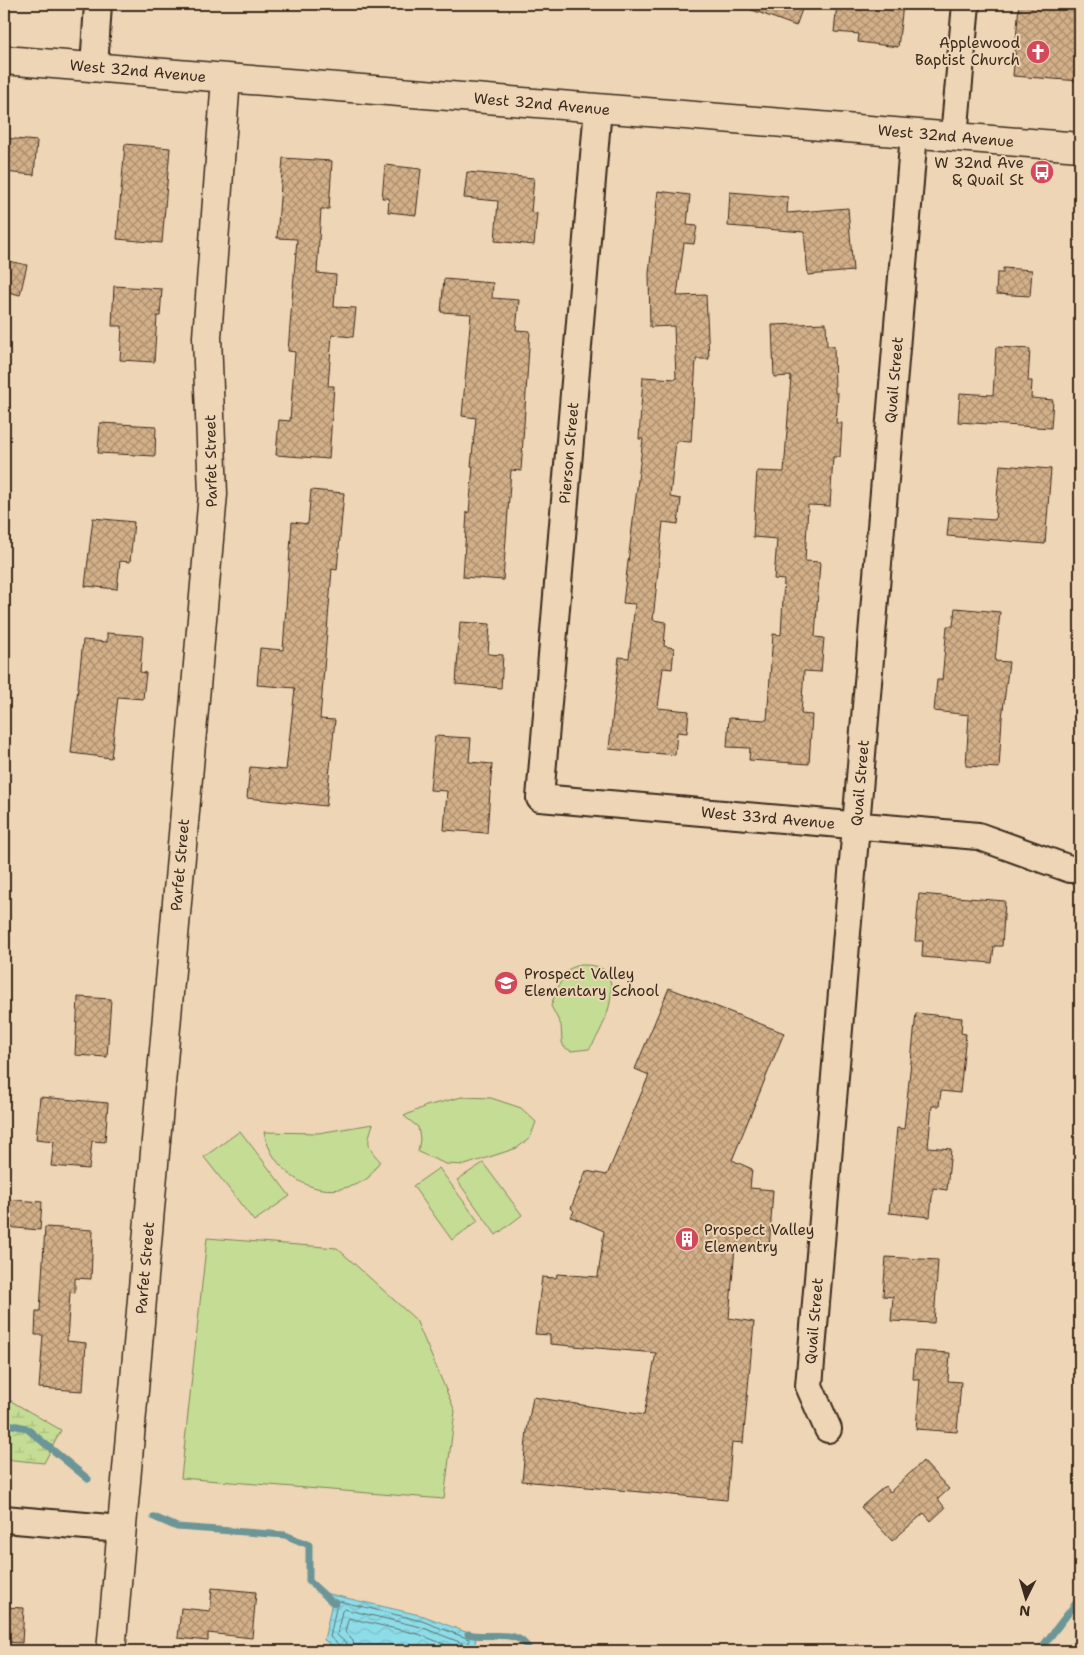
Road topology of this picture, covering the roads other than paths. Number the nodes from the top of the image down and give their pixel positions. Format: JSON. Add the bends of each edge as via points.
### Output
{"nodes":[{"id":1,"x":98,"y":4,"type":"edge"},
{"id":2,"x":966,"y":4,"type":"edge"},
{"id":3,"x":4,"y":60,"type":"edge"},
{"id":4,"x":94,"y":68,"type":"junction"},
{"id":5,"x":226,"y":78,"type":"junction"},
{"id":6,"x":598,"y":108,"type":"junction"},
{"id":7,"x":914,"y":134,"type":"junction"},
{"id":8,"x":954,"y":137,"type":"junction"},
{"id":9,"x":1080,"y":147,"type":"edge"},
{"id":10,"x":540,"y":798,"type":"joint"},
{"id":11,"x":856,"y":825,"type":"junction"},
{"id":12,"x":1080,"y":869,"type":"edge"},
{"id":13,"x":828,"y":1429,"type":"dead end"},
{"id":14,"x":4,"y":1519,"type":"edge"},
{"id":15,"x":121,"y":1530,"type":"junction"},
{"id":16,"x":111,"y":1651,"type":"edge"}],
"edges":[{"from":1,"to":4,"type":"street"},
{"from":2,"to":8,"type":"street"},
{"from":3,"to":4,"type":"street","name":"West 32nd Avenue"},
{"from":4,"to":5,"type":"street","name":"West 32nd Avenue"},
{"from":5,"to":6,"type":"street","name":"West 32nd Avenue"},
{"from":5,"to":15,"type":"street","name":"Parfet Street","via":[[207,337],[213,494]]},
{"from":6,"to":7,"type":"street","name":"West 32nd Avenue"},
{"from":6,"to":10,"type":"street","name":"Pierson Street"},
{"from":7,"to":8,"type":"street","name":"West 32nd Avenue"},
{"from":7,"to":11,"type":"street","name":"Quail Street"},
{"from":8,"to":9,"type":"street","name":"West 32nd Avenue"},
{"from":10,"to":11,"type":"street","name":"West 33rd Avenue"},
{"from":11,"to":12,"type":"street","name":"West 33rd Avenue","via":[[978,836],[1070,869]]},
{"from":11,"to":13,"type":"street","name":"Quail Street","via":[[808,1386]]},
{"from":14,"to":15,"type":"street"},
{"from":15,"to":16,"type":"street","name":"Parfet Street"}]}
